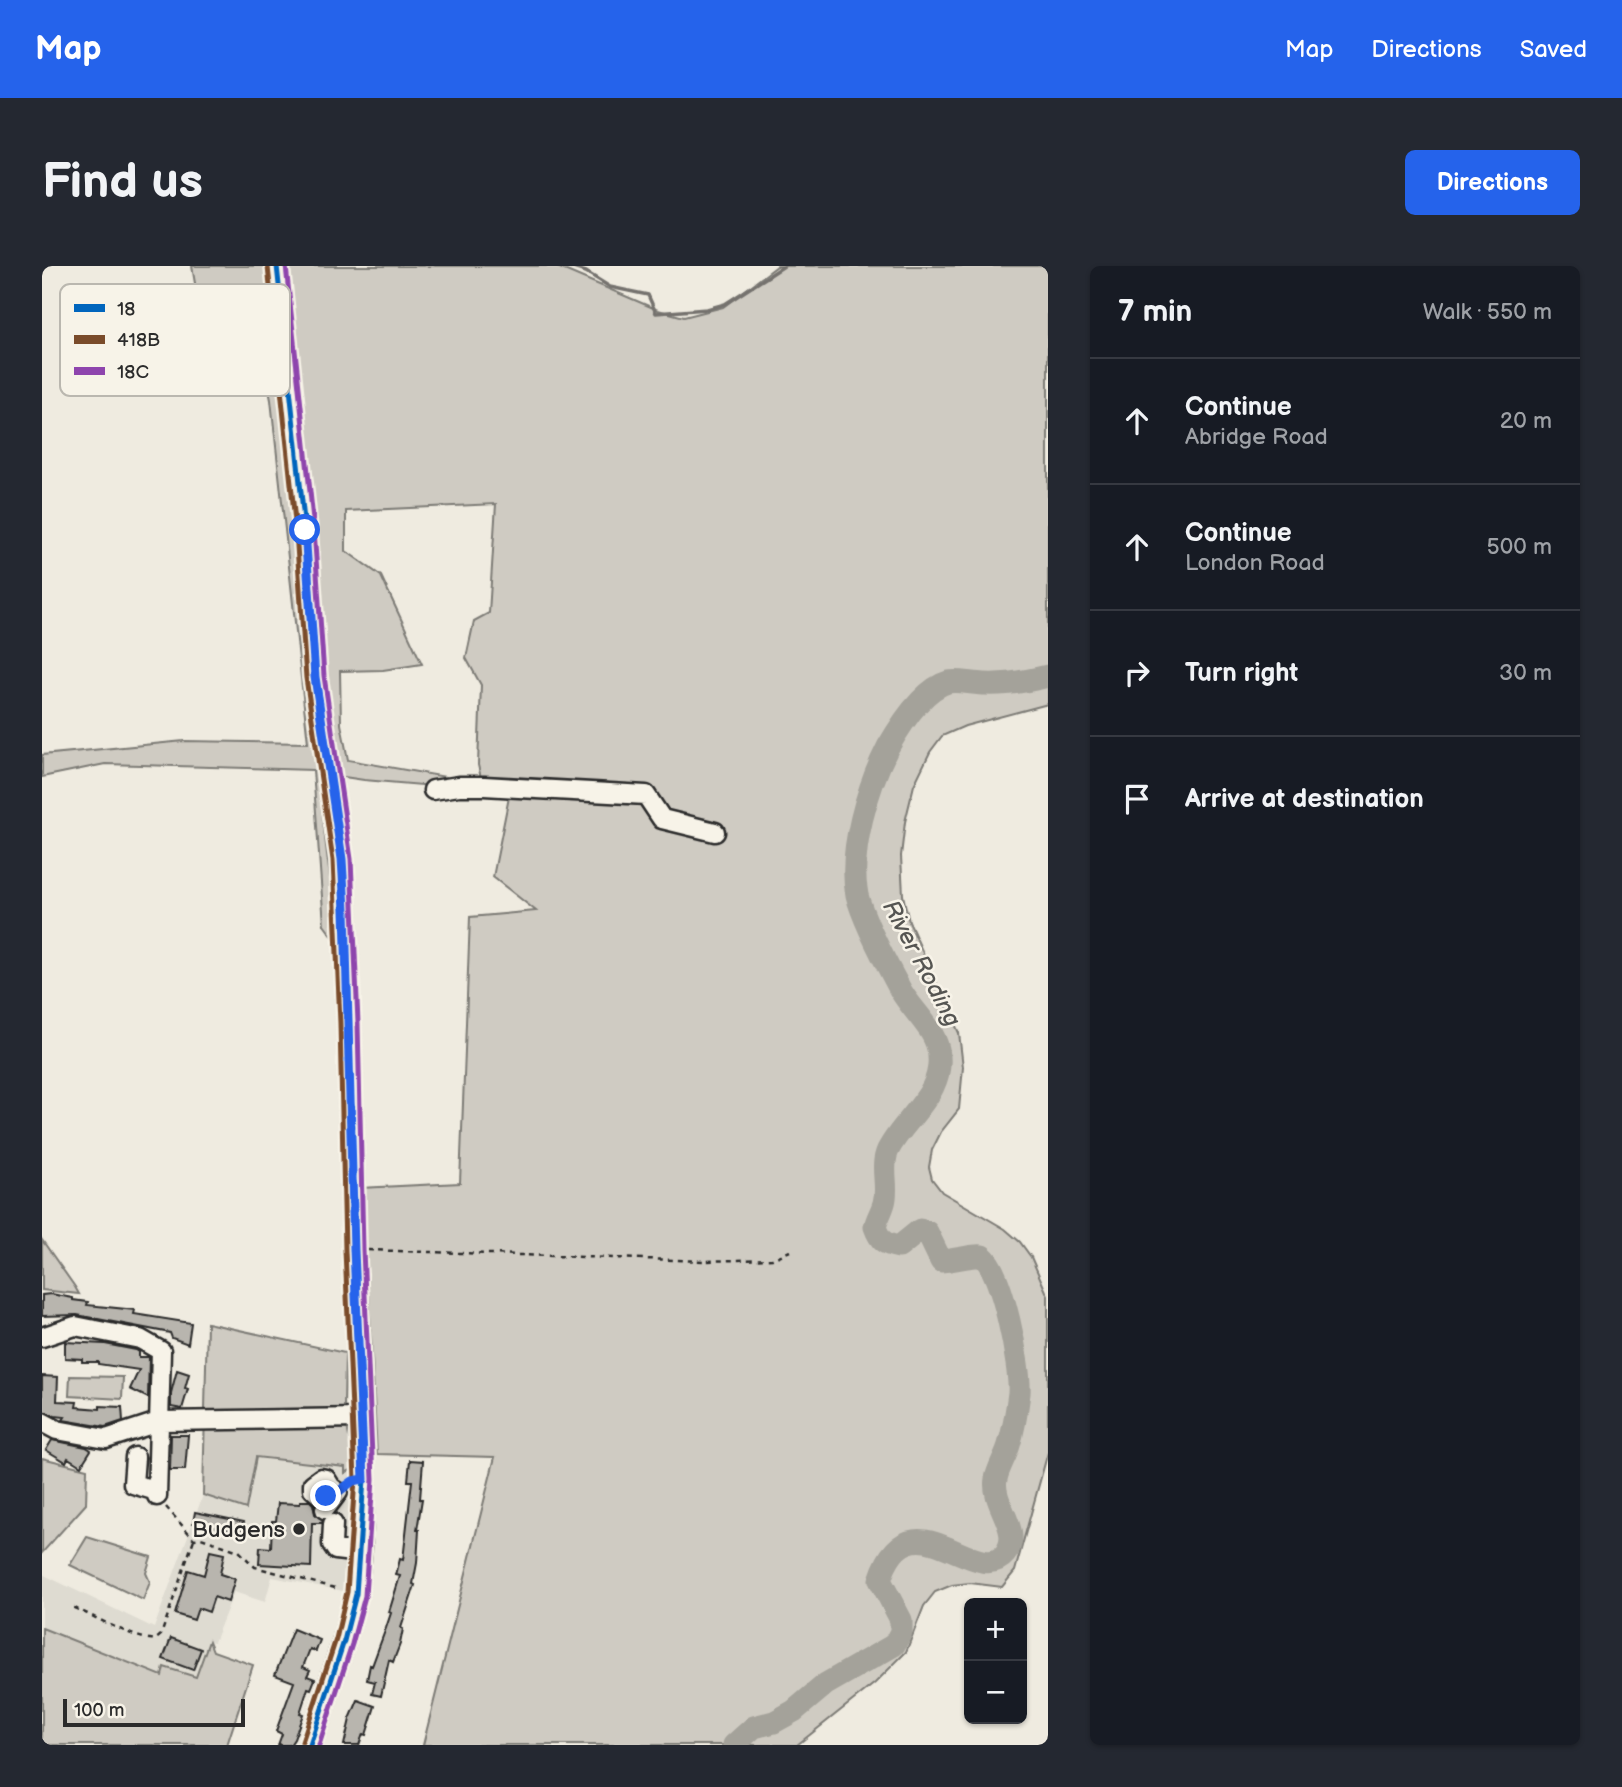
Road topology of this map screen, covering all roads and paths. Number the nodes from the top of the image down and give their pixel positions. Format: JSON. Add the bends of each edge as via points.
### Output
{"nodes":[{"id":1,"x":277,"y":266,"type":"edge"},
{"id":2,"x":279,"y":284,"type":"edge"},
{"id":3,"x":290,"y":394,"type":"edge"},
{"id":4,"x":433,"y":790,"type":"dead end"},
{"id":5,"x":715,"y":832,"type":"dead end"},
{"id":6,"x":354,"y":1250,"type":"junction"},
{"id":7,"x":790,"y":1251,"type":"dead end"},
{"id":8,"x":42,"y":1337,"type":"edge"},
{"id":9,"x":362,"y":1418,"type":"junction"},
{"id":10,"x":161,"y":1421,"type":"junction"},
{"id":11,"x":42,"y":1422,"type":"edge"},
{"id":12,"x":135,"y":1457,"type":"dead end"},
{"id":13,"x":364,"y":1479,"type":"junction"},
{"id":14,"x":157,"y":1493,"type":"junction"},
{"id":15,"x":194,"y":1539,"type":"junction"},
{"id":16,"x":360,"y":1553,"type":"junction"},
{"id":17,"x":356,"y":1594,"type":"junction"},
{"id":18,"x":74,"y":1608,"type":"dead end"},
{"id":19,"x":310,"y":1745,"type":"edge"}],
"edges":[{"from":1,"to":2,"type":"main road"},
{"from":3,"to":6,"type":"main road","via":[[315,677],[342,859]]},
{"from":4,"to":5,"type":"street","via":[[484,786],[646,795],[662,819]]},
{"from":6,"to":7,"type":"path","via":[[705,1261],[772,1259]]},
{"from":6,"to":9,"type":"main road"},
{"from":8,"to":10,"type":"street","via":[[75,1326],[140,1339],[161,1350]]},
{"from":9,"to":10,"type":"street"},
{"from":9,"to":13,"type":"main road"},
{"from":10,"to":11,"type":"street","via":[[106,1439],[57,1430]]},
{"from":10,"to":14,"type":"street"},
{"from":12,"to":14,"type":"street","via":[[132,1484]]},
{"from":13,"to":16,"type":"main road"},
{"from":13,"to":16,"type":"street","via":[[353,1481],[331,1508],[332,1544],[336,1550]]},
{"from":14,"to":15,"type":"path"},
{"from":15,"to":17,"type":"path","via":[[239,1551],[256,1567]]},
{"from":15,"to":18,"type":"path","via":[[161,1635],[156,1638],[138,1636]]},
{"from":16,"to":17,"type":"main road"},
{"from":17,"to":19,"type":"main road"}]}
